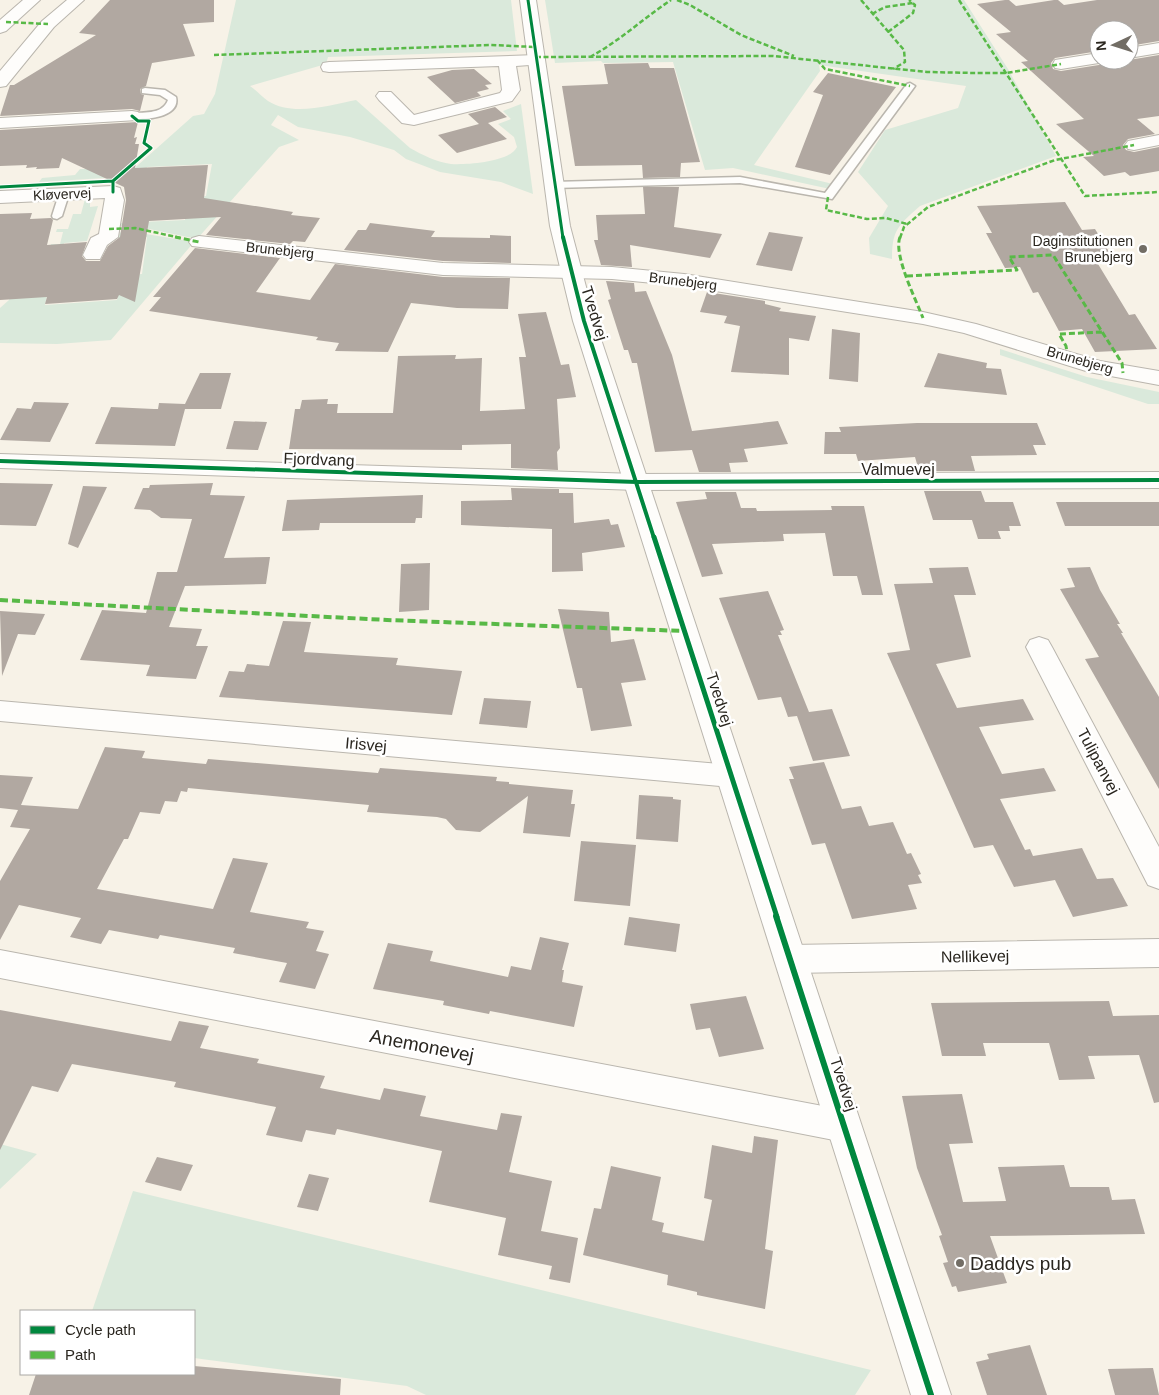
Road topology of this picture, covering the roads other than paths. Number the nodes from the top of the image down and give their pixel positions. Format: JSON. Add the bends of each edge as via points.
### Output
{"nodes":[{"id":1,"x":32,"y":0,"type":"edge"},
{"id":2,"x":76,"y":0,"type":"edge"},
{"id":3,"x":528,"y":0,"type":"edge"},
{"id":4,"x":0,"y":28,"type":"edge"},
{"id":5,"x":1159,"y":48,"type":"edge"},
{"id":6,"x":1139,"y":51,"type":"edge"},
{"id":7,"x":537,"y":60,"type":"junction"},
{"id":8,"x":1089,"y":60,"type":"edge"},
{"id":9,"x":507,"y":61,"type":"junction"},
{"id":10,"x":1061,"y":64,"type":"dead end"},
{"id":11,"x":329,"y":67,"type":"dead end"},
{"id":12,"x":0,"y":82,"type":"edge"},
{"id":13,"x":910,"y":86,"type":"dead end"},
{"id":14,"x":145,"y":92,"type":"dead end"},
{"id":15,"x":385,"y":96,"type":"dead end"},
{"id":16,"x":132,"y":116,"type":"joint"},
{"id":17,"x":0,"y":123,"type":"edge"},
{"id":18,"x":1159,"y":140,"type":"edge"},
{"id":19,"x":1134,"y":145,"type":"dead end"},
{"id":20,"x":553,"y":185,"type":"junction"},
{"id":21,"x":64,"y":194,"type":"junction"},
{"id":22,"x":0,"y":197,"type":"edge"},
{"id":23,"x":57,"y":216,"type":"dead end"},
{"id":24,"x":199,"y":242,"type":"dead end"},
{"id":25,"x":93,"y":256,"type":"dead end"},
{"id":26,"x":570,"y":272,"type":"junction"},
{"id":27,"x":1159,"y":378,"type":"edge"},
{"id":28,"x":0,"y":461,"type":"edge"},
{"id":29,"x":1159,"y":480,"type":"edge"},
{"id":30,"x":637,"y":482,"type":"junction"},
{"id":31,"x":1039,"y":647,"type":"dead end"},
{"id":32,"x":0,"y":711,"type":"edge"},
{"id":33,"x":731,"y":776,"type":"junction"},
{"id":34,"x":1159,"y":876,"type":"edge"},
{"id":35,"x":1159,"y":953,"type":"edge"},
{"id":36,"x":790,"y":959,"type":"junction"},
{"id":37,"x":0,"y":964,"type":"edge"},
{"id":38,"x":844,"y":1126,"type":"junction"},
{"id":39,"x":931,"y":1395,"type":"edge"}],
"edges":[{"from":1,"to":4,"type":"street"},
{"from":2,"to":12,"type":"street","via":[[48,24]]},
{"from":3,"to":7,"type":"street","name":"Tvedvej"},
{"from":5,"to":6,"type":"street"},
{"from":7,"to":9,"type":"street"},
{"from":7,"to":20,"type":"street","name":"Tvedvej"},
{"from":8,"to":10,"type":"street"},
{"from":9,"to":11,"type":"street"},
{"from":9,"to":15,"type":"street","via":[[511,90],[506,97],[414,120],[408,119]]},
{"from":13,"to":20,"type":"lane","via":[[828,197],[740,180]]},
{"from":14,"to":16,"type":"lane","via":[[167,94],[173,103],[159,113]]},
{"from":16,"to":17,"type":"street"},
{"from":18,"to":19,"type":"street"},
{"from":20,"to":26,"type":"street","name":"Tvedvej"},
{"from":21,"to":22,"type":"street","name":"Kløvervej"},
{"from":21,"to":23,"type":"lane"},
{"from":21,"to":25,"type":"street","name":"Kløvervej","via":[[112,192],[115,200],[108,237],[98,242]]},
{"from":24,"to":26,"type":"street","name":"Brunebjerg","via":[[443,269]]},
{"from":26,"to":27,"type":"street","name":"Brunebjerg","via":[[684,280],[923,318],[968,328],[1097,367]]},
{"from":26,"to":30,"type":"street","name":"Tvedvej"},
{"from":28,"to":30,"type":"street","name":"Fjordvang"},
{"from":29,"to":30,"type":"street","name":"Valmuevej"},
{"from":30,"to":33,"type":"street","name":"Tvedvej"},
{"from":31,"to":34,"type":"street","name":"Tulipanvej"},
{"from":32,"to":33,"type":"street","name":"Irisvej"},
{"from":33,"to":36,"type":"street","name":"Tvedvej"},
{"from":35,"to":36,"type":"street","name":"Nellikevej"},
{"from":36,"to":38,"type":"street","name":"Tvedvej"},
{"from":37,"to":38,"type":"street","name":"Anemonevej"},
{"from":38,"to":39,"type":"street","name":"Tvedvej"}]}
